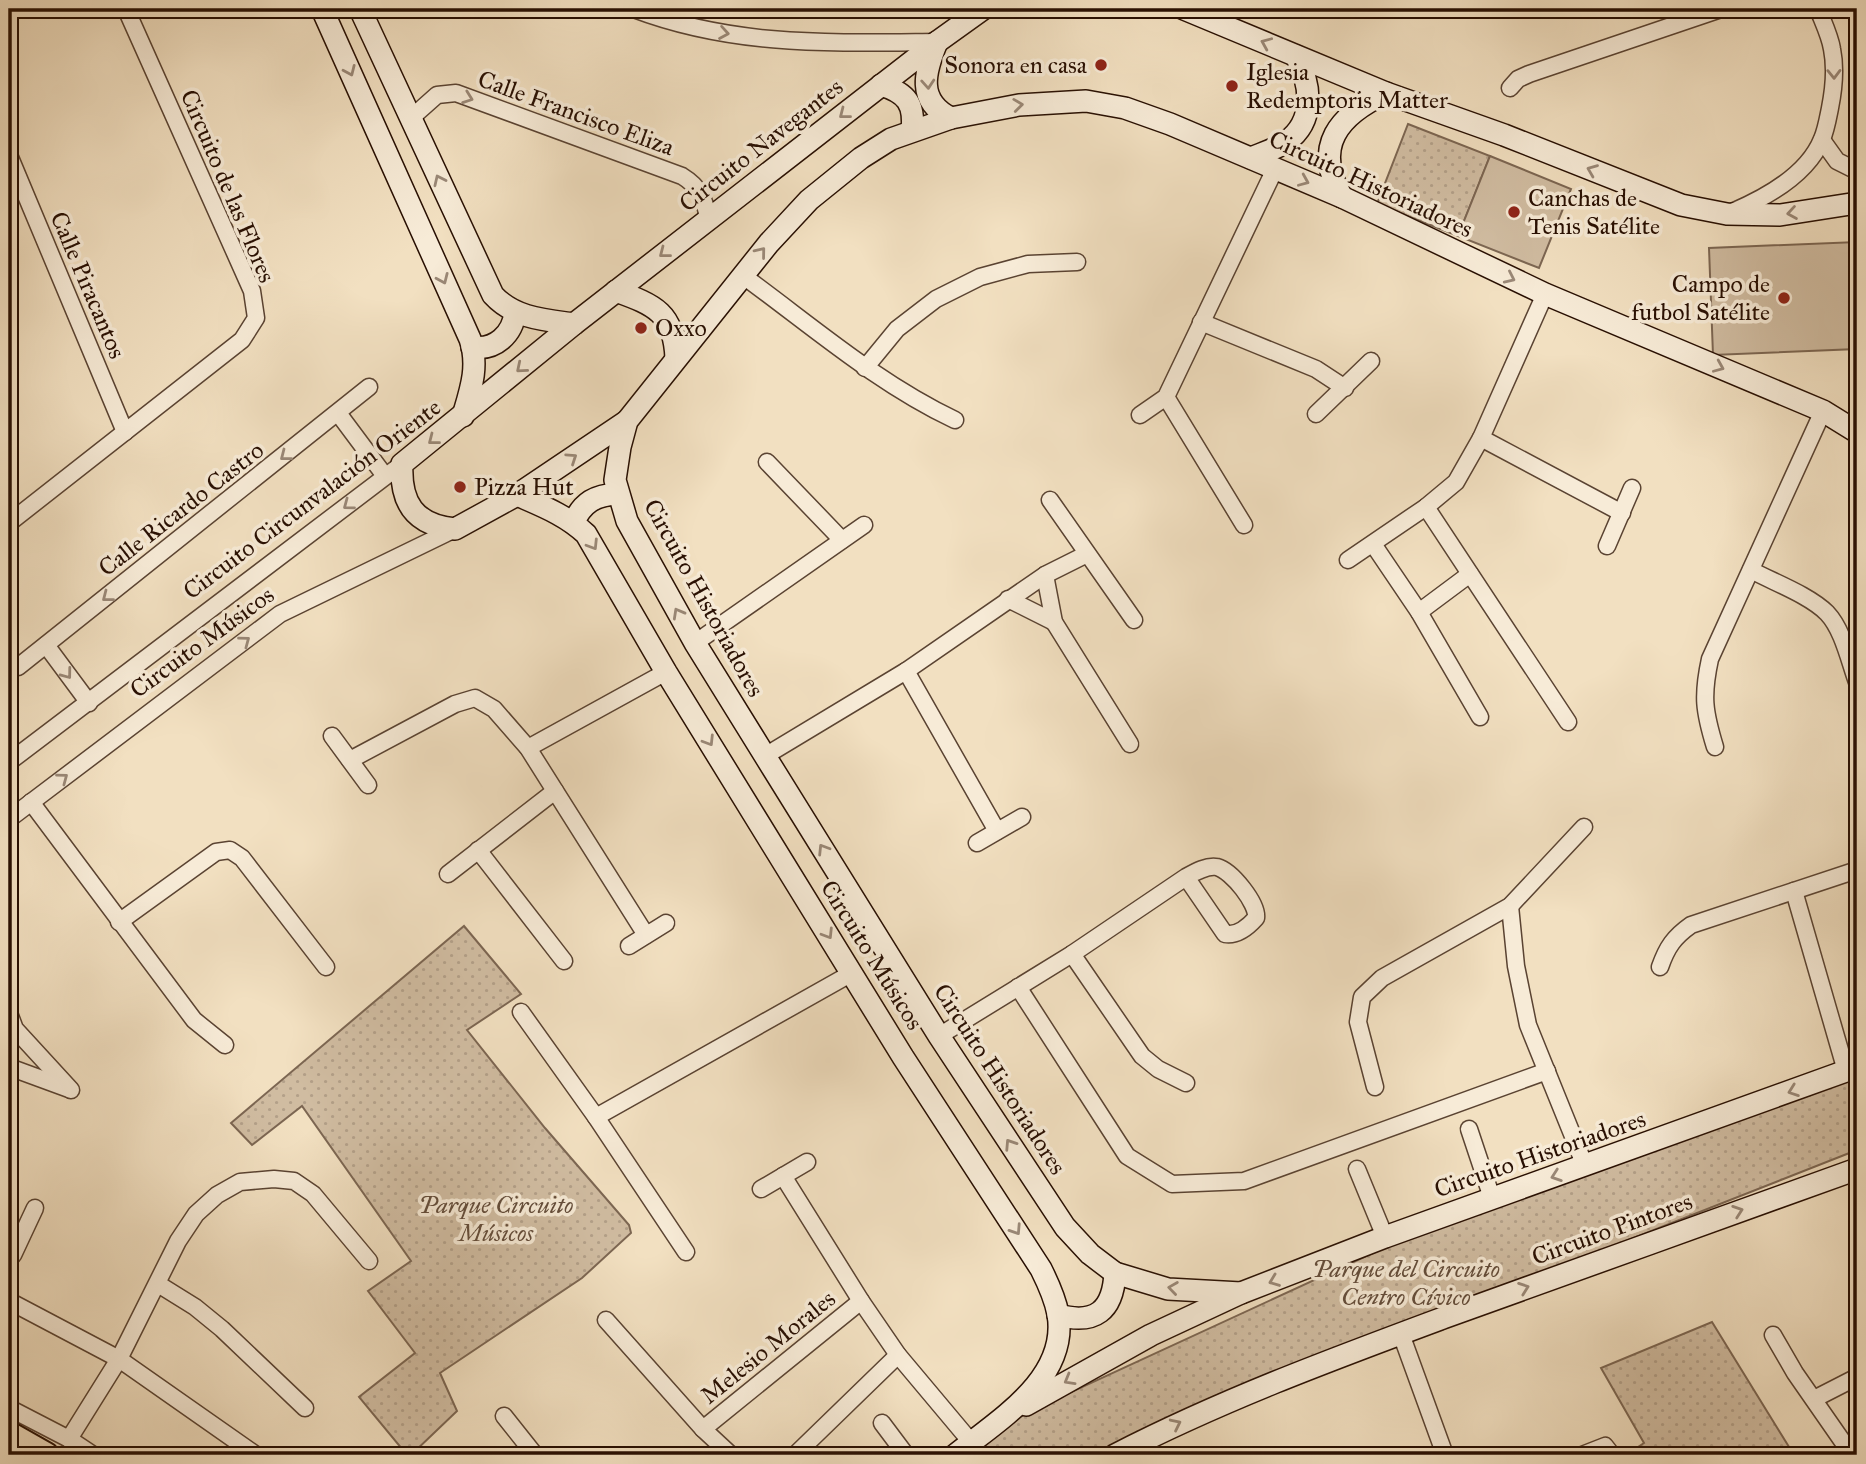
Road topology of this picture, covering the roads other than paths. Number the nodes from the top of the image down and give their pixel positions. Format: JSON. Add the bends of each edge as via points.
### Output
{"nodes":[{"id":1,"x":126,"y":9,"type":"edge"},
{"id":2,"x":322,"y":9,"type":"edge"},
{"id":3,"x":360,"y":9,"type":"edge"},
{"id":4,"x":634,"y":9,"type":"edge"},
{"id":5,"x":983,"y":9,"type":"edge"},
{"id":6,"x":1184,"y":9,"type":"edge"},
{"id":7,"x":1721,"y":9,"type":"edge"},
{"id":8,"x":1818,"y":9,"type":"edge"},
{"id":9,"x":937,"y":41,"type":"junction"},
{"id":10,"x":1296,"y":56,"type":"junction"},
{"id":11,"x":881,"y":85,"type":"junction"},
{"id":12,"x":1510,"y":88,"type":"dead end"},
{"id":13,"x":1386,"y":93,"type":"junction"},
{"id":14,"x":951,"y":118,"type":"junction"},
{"id":15,"x":410,"y":119,"type":"junction"},
{"id":16,"x":912,"y":131,"type":"junction"},
{"id":17,"x":1822,"y":140,"type":"junction"},
{"id":18,"x":9,"y":158,"type":"edge"},
{"id":19,"x":1251,"y":158,"type":"junction"},
{"id":20,"x":1276,"y":169,"type":"junction"},
{"id":21,"x":1857,"y":171,"type":"edge"},
{"id":22,"x":1342,"y":197,"type":"junction"},
{"id":23,"x":1857,"y":203,"type":"edge"},
{"id":24,"x":1727,"y":214,"type":"junction"},
{"id":25,"x":708,"y":219,"type":"junction"},
{"id":26,"x":1077,"y":262,"type":"dead end"},
{"id":27,"x":742,"y":275,"type":"junction"},
{"id":28,"x":616,"y":291,"type":"junction"},
{"id":29,"x":1545,"y":294,"type":"junction"},
{"id":30,"x":515,"y":312,"type":"junction"},
{"id":31,"x":1200,"y":322,"type":"junction"},
{"id":32,"x":574,"y":324,"type":"junction"},
{"id":33,"x":472,"y":347,"type":"junction"},
{"id":34,"x":676,"y":358,"type":"junction"},
{"id":35,"x":1371,"y":361,"type":"dead end"},
{"id":36,"x":865,"y":368,"type":"junction"},
{"id":37,"x":369,"y":387,"type":"dead end"},
{"id":38,"x":1345,"y":388,"type":"junction"},
{"id":39,"x":1166,"y":397,"type":"junction"},
{"id":40,"x":1823,"y":411,"type":"junction"},
{"id":41,"x":338,"y":414,"type":"junction"},
{"id":42,"x":1316,"y":414,"type":"dead end"},
{"id":43,"x":1857,"y":414,"type":"edge"},
{"id":44,"x":1140,"y":415,"type":"dead end"},
{"id":45,"x":463,"y":416,"type":"junction"},
{"id":46,"x":955,"y":420,"type":"dead end"},
{"id":47,"x":627,"y":421,"type":"junction"},
{"id":48,"x":125,"y":432,"type":"junction"},
{"id":49,"x":1857,"y":432,"type":"edge"},
{"id":50,"x":1481,"y":438,"type":"junction"},
{"id":51,"x":767,"y":462,"type":"dead end"},
{"id":52,"x":402,"y":464,"type":"junction"},
{"id":53,"x":385,"y":477,"type":"junction"},
{"id":54,"x":1632,"y":488,"type":"dead end"},
{"id":55,"x":618,"y":494,"type":"junction"},
{"id":56,"x":517,"y":495,"type":"junction"},
{"id":57,"x":1050,"y":500,"type":"dead end"},
{"id":58,"x":1426,"y":507,"type":"junction"},
{"id":59,"x":1622,"y":513,"type":"junction"},
{"id":60,"x":9,"y":523,"type":"edge"},
{"id":61,"x":573,"y":523,"type":"junction"},
{"id":62,"x":864,"y":525,"type":"dead end"},
{"id":63,"x":1244,"y":525,"type":"dead end"},
{"id":64,"x":455,"y":529,"type":"junction"},
{"id":65,"x":842,"y":540,"type":"junction"},
{"id":66,"x":1373,"y":544,"type":"junction"},
{"id":67,"x":1607,"y":546,"type":"dead end"},
{"id":68,"x":1087,"y":554,"type":"junction"},
{"id":69,"x":1348,"y":560,"type":"dead end"},
{"id":70,"x":1751,"y":570,"type":"junction"},
{"id":71,"x":1470,"y":574,"type":"junction"},
{"id":72,"x":1045,"y":575,"type":"junction"},
{"id":73,"x":1008,"y":599,"type":"junction"},
{"id":74,"x":1419,"y":612,"type":"junction"},
{"id":75,"x":1134,"y":620,"type":"dead end"},
{"id":76,"x":1054,"y":622,"type":"junction"},
{"id":77,"x":695,"y":643,"type":"junction"},
{"id":78,"x":46,"y":645,"type":"junction"},
{"id":79,"x":18,"y":667,"type":"dead end"},
{"id":80,"x":666,"y":671,"type":"junction"},
{"id":81,"x":906,"y":671,"type":"junction"},
{"id":82,"x":1857,"y":682,"type":"edge"},
{"id":83,"x":89,"y":703,"type":"junction"},
{"id":84,"x":1480,"y":717,"type":"dead end"},
{"id":85,"x":1569,"y":722,"type":"dead end"},
{"id":86,"x":332,"y":736,"type":"dead end"},
{"id":87,"x":1130,"y":744,"type":"dead end"},
{"id":88,"x":1715,"y":747,"type":"dead end"},
{"id":89,"x":528,"y":748,"type":"junction"},
{"id":90,"x":765,"y":756,"type":"junction"},
{"id":91,"x":350,"y":760,"type":"junction"},
{"id":92,"x":9,"y":762,"type":"edge"},
{"id":93,"x":368,"y":785,"type":"dead end"},
{"id":94,"x":555,"y":791,"type":"junction"},
{"id":95,"x":31,"y":802,"type":"junction"},
{"id":96,"x":1022,"y":817,"type":"dead end"},
{"id":97,"x":9,"y":819,"type":"edge"},
{"id":98,"x":1584,"y":827,"type":"dead end"},
{"id":99,"x":997,"y":831,"type":"junction"},
{"id":100,"x":977,"y":842,"type":"dead end"},
{"id":101,"x":478,"y":850,"type":"junction"},
{"id":102,"x":1857,"y":870,"type":"edge"},
{"id":103,"x":448,"y":874,"type":"dead end"},
{"id":104,"x":1186,"y":877,"type":"junction"},
{"id":105,"x":1794,"y":891,"type":"junction"},
{"id":106,"x":1510,"y":906,"type":"junction"},
{"id":107,"x":119,"y":922,"type":"junction"},
{"id":108,"x":666,"y":923,"type":"dead end"},
{"id":109,"x":646,"y":934,"type":"junction"},
{"id":110,"x":629,"y":946,"type":"dead end"},
{"id":111,"x":1072,"y":954,"type":"junction"},
{"id":112,"x":564,"y":961,"type":"dead end"},
{"id":113,"x":327,"y":967,"type":"dead end"},
{"id":114,"x":1660,"y":967,"type":"dead end"},
{"id":115,"x":852,"y":973,"type":"junction"},
{"id":116,"x":1018,"y":987,"type":"junction"},
{"id":117,"x":521,"y":1012,"type":"dead end"},
{"id":118,"x":9,"y":1013,"type":"edge"},
{"id":119,"x":12,"y":1031,"type":"edge"},
{"id":120,"x":939,"y":1035,"type":"junction"},
{"id":121,"x":225,"y":1045,"type":"dead end"},
{"id":122,"x":9,"y":1067,"type":"edge"},
{"id":123,"x":1852,"y":1069,"type":"edge"},
{"id":124,"x":1547,"y":1071,"type":"junction"},
{"id":125,"x":1186,"y":1083,"type":"dead end"},
{"id":126,"x":1375,"y":1087,"type":"dead end"},
{"id":127,"x":596,"y":1117,"type":"junction"},
{"id":128,"x":1469,"y":1129,"type":"dead end"},
{"id":129,"x":807,"y":1162,"type":"dead end"},
{"id":130,"x":1585,"y":1166,"type":"junction"},
{"id":131,"x":1357,"y":1169,"type":"dead end"},
{"id":132,"x":1856,"y":1171,"type":"edge"},
{"id":133,"x":783,"y":1176,"type":"junction"},
{"id":134,"x":761,"y":1189,"type":"dead end"},
{"id":135,"x":1492,"y":1198,"type":"junction"},
{"id":136,"x":35,"y":1208,"type":"dead end"},
{"id":137,"x":16,"y":1229,"type":"edge"},
{"id":138,"x":1385,"y":1237,"type":"junction"},
{"id":139,"x":686,"y":1252,"type":"dead end"},
{"id":140,"x":13,"y":1255,"type":"dead end"},
{"id":141,"x":369,"y":1261,"type":"dead end"},
{"id":142,"x":1115,"y":1273,"type":"junction"},
{"id":143,"x":158,"y":1284,"type":"junction"},
{"id":144,"x":1241,"y":1293,"type":"junction"},
{"id":145,"x":9,"y":1301,"type":"edge"},
{"id":146,"x":861,"y":1301,"type":"junction"},
{"id":147,"x":1058,"y":1315,"type":"junction"},
{"id":148,"x":606,"y":1320,"type":"dead end"},
{"id":149,"x":1401,"y":1334,"type":"junction"},
{"id":150,"x":1773,"y":1335,"type":"dead end"},
{"id":151,"x":898,"y":1355,"type":"junction"},
{"id":152,"x":119,"y":1359,"type":"junction"},
{"id":153,"x":1857,"y":1377,"type":"edge"},
{"id":154,"x":1814,"y":1399,"type":"junction"},
{"id":155,"x":9,"y":1408,"type":"edge"},
{"id":156,"x":305,"y":1408,"type":"dead end"},
{"id":157,"x":504,"y":1416,"type":"dead end"},
{"id":158,"x":1006,"y":1417,"type":"junction"},
{"id":159,"x":882,"y":1423,"type":"dead end"},
{"id":160,"x":703,"y":1429,"type":"junction"},
{"id":161,"x":9,"y":1434,"type":"edge"},
{"id":162,"x":69,"y":1439,"type":"junction"},
{"id":163,"x":963,"y":1449,"type":"edge"},
{"id":164,"x":1609,"y":1451,"type":"edge"},
{"id":165,"x":46,"y":1455,"type":"edge"},
{"id":166,"x":93,"y":1455,"type":"edge"},
{"id":167,"x":256,"y":1455,"type":"edge"},
{"id":168,"x":536,"y":1455,"type":"edge"},
{"id":169,"x":731,"y":1455,"type":"edge"},
{"id":170,"x":795,"y":1455,"type":"edge"},
{"id":171,"x":906,"y":1455,"type":"edge"},
{"id":172,"x":1115,"y":1455,"type":"edge"},
{"id":173,"x":1446,"y":1455,"type":"edge"},
{"id":174,"x":1582,"y":1455,"type":"edge"},
{"id":175,"x":1852,"y":1455,"type":"edge"}],
"edges":[{"from":1,"to":48,"type":"street","name":"Circuito de las Flores","via":[[252,291],[256,318],[242,340]]},
{"from":2,"to":33,"type":"street","name":"Circuito Circunvalación Oriente","one_way":true},
{"from":3,"to":15,"type":"street"},
{"from":4,"to":9,"type":"street","one_way":true,"via":[[762,40],[823,44]]},
{"from":5,"to":9,"type":"street","name":"Circuito Navegantes"},
{"from":10,"to":6,"type":"street","one_way":true},
{"from":7,"to":12,"type":"street","via":[[1528,74]]},
{"from":8,"to":17,"type":"street","one_way":true,"via":[[1834,67]]},
{"from":9,"to":11,"type":"street","name":"Circuito Navegantes"},
{"from":9,"to":14,"type":"street","one_way":true,"via":[[926,74],[927,90],[937,109]]},
{"from":10,"to":13,"type":"street"},
{"from":10,"to":19,"type":"street","via":[[1307,80],[1303,122],[1284,144]]},
{"from":11,"to":16,"type":"street","via":[[908,101]]},
{"from":11,"to":25,"type":"street","name":"Circuito Navegantes","one_way":true},
{"from":13,"to":22,"type":"street","via":[[1350,113],[1335,132],[1330,163]]},
{"from":24,"to":13,"type":"street","one_way":true,"via":[[1681,205]]},
{"from":14,"to":16,"type":"street","name":"Circuito Historiadores"},
{"from":14,"to":19,"type":"street","name":"Circuito Historiadores","one_way":true,"via":[[1019,104],[1086,102],[1147,115]]},
{"from":15,"to":25,"type":"street","name":"Calle Francisco Eliza","one_way":true,"via":[[436,95],[456,93],[682,176],[701,192]]},
{"from":30,"to":15,"type":"street","one_way":true,"via":[[493,295]]},
{"from":27,"to":16,"type":"street","name":"Circuito Historiadores","one_way":true,"via":[[809,200],[860,158]]},
{"from":17,"to":21,"type":"street","via":[[1837,161]]},
{"from":17,"to":24,"type":"street","via":[[1779,188]]},
{"from":18,"to":48,"type":"street","name":"Calle Piracantos"},
{"from":19,"to":20,"type":"street","name":"Circuito Historiadores"},
{"from":20,"to":22,"type":"street","name":"Circuito Historiadores","one_way":true},
{"from":20,"to":31,"type":"street"},
{"from":22,"to":29,"type":"street","name":"Circuito Historiadores","one_way":true},
{"from":23,"to":24,"type":"street","one_way":true,"via":[[1780,215]]},
{"from":25,"to":28,"type":"street","name":"Circuito Navegantes","one_way":true},
{"from":26,"to":36,"type":"street","via":[[1028,264],[969,282],[936,299],[897,329]]},
{"from":27,"to":34,"type":"street","name":"Circuito Historiadores"},
{"from":27,"to":36,"type":"street"},
{"from":28,"to":32,"type":"street","name":"Circuito Navegantes"},
{"from":28,"to":34,"type":"street","via":[[660,312],[672,331]]},
{"from":29,"to":40,"type":"street","name":"Circuito Historiadores","one_way":true},
{"from":29,"to":50,"type":"street"},
{"from":30,"to":32,"type":"street"},
{"from":30,"to":33,"type":"street","via":[[512,327],[501,340]]},
{"from":31,"to":38,"type":"street","via":[[1316,369]]},
{"from":31,"to":39,"type":"street"},
{"from":32,"to":45,"type":"street","name":"Circuito Navegantes","one_way":true},
{"from":33,"to":45,"type":"street","name":"Circuito Circunvalación Oriente","via":[[474,373]]},
{"from":34,"to":47,"type":"street","name":"Circuito Historiadores"},
{"from":35,"to":38,"type":"street"},
{"from":36,"to":46,"type":"street"},
{"from":37,"to":41,"type":"street","name":"Calle Ricardo Castro"},
{"from":38,"to":42,"type":"street"},
{"from":39,"to":44,"type":"street"},
{"from":39,"to":63,"type":"street"},
{"from":40,"to":43,"type":"street"},
{"from":40,"to":49,"type":"street","name":"Circuito Historiadores"},
{"from":40,"to":70,"type":"street"},
{"from":41,"to":53,"type":"street"},
{"from":41,"to":78,"type":"street","name":"Calle Ricardo Castro","one_way":true},
{"from":45,"to":52,"type":"street","name":"Circuito Circunvalación Oriente","one_way":true},
{"from":47,"to":55,"type":"street","name":"Circuito Historiadores","via":[[616,466]]},
{"from":56,"to":47,"type":"street","name":"Circuito Músicos","one_way":true},
{"from":48,"to":60,"type":"street","name":"Circuito de las Flores"},
{"from":50,"to":58,"type":"street","via":[[1456,482]]},
{"from":50,"to":59,"type":"street"},
{"from":51,"to":65,"type":"street"},
{"from":52,"to":53,"type":"street","name":"Circuito Circunvalación Oriente"},
{"from":52,"to":64,"type":"street","via":[[404,495],[415,512],[432,524]]},
{"from":53,"to":83,"type":"street","name":"Circuito Circunvalación Oriente","one_way":true},
{"from":54,"to":59,"type":"street"},
{"from":55,"to":61,"type":"street","via":[[586,503]]},
{"from":77,"to":55,"type":"street","name":"Circuito Historiadores","one_way":true,"via":[[626,521]]},
{"from":56,"to":61,"type":"street","name":"Circuito Músicos"},
{"from":56,"to":64,"type":"street","name":"Circuito Músicos"},
{"from":57,"to":68,"type":"street"},
{"from":58,"to":66,"type":"street"},
{"from":58,"to":71,"type":"street"},
{"from":59,"to":67,"type":"street"},
{"from":61,"to":80,"type":"street","name":"Circuito Músicos","one_way":true,"via":[[597,551]]},
{"from":62,"to":65,"type":"street"},
{"from":95,"to":64,"type":"street","name":"Circuito Músicos","one_way":true,"via":[[280,614]]},
{"from":65,"to":77,"type":"street"},
{"from":66,"to":69,"type":"street"},
{"from":66,"to":74,"type":"street"},
{"from":68,"to":72,"type":"street"},
{"from":68,"to":75,"type":"street"},
{"from":70,"to":82,"type":"street","via":[[1826,613],[1839,631]]},
{"from":70,"to":88,"type":"street","via":[[1710,659],[1704,688]]},
{"from":71,"to":74,"type":"street"},
{"from":71,"to":85,"type":"street"},
{"from":72,"to":73,"type":"street"},
{"from":72,"to":76,"type":"street"},
{"from":73,"to":76,"type":"street"},
{"from":73,"to":81,"type":"street"},
{"from":74,"to":84,"type":"street"},
{"from":76,"to":87,"type":"street"},
{"from":77,"to":90,"type":"street","name":"Circuito Historiadores"},
{"from":78,"to":79,"type":"street","name":"Calle Ricardo Castro"},
{"from":78,"to":83,"type":"street","one_way":true},
{"from":80,"to":89,"type":"street"},
{"from":80,"to":115,"type":"street","name":"Circuito Músicos","one_way":true},
{"from":81,"to":90,"type":"street"},
{"from":81,"to":99,"type":"street"},
{"from":83,"to":92,"type":"street","name":"Circuito Circunvalación Oriente"},
{"from":86,"to":91,"type":"street"},
{"from":89,"to":91,"type":"street","via":[[494,709],[475,698],[455,704]]},
{"from":89,"to":94,"type":"street"},
{"from":120,"to":90,"type":"street","name":"Circuito Historiadores","one_way":true},
{"from":91,"to":93,"type":"street"},
{"from":94,"to":101,"type":"street"},
{"from":94,"to":109,"type":"street"},
{"from":95,"to":97,"type":"street","name":"Circuito Músicos"},
{"from":95,"to":107,"type":"street"},
{"from":96,"to":99,"type":"street"},
{"from":98,"to":106,"type":"street"},
{"from":99,"to":100,"type":"street"},
{"from":101,"to":103,"type":"street"},
{"from":101,"to":112,"type":"street"},
{"from":102,"to":105,"type":"street"},
{"from":104,"to":104,"type":"street","via":[[1215,866],[1228,872],[1253,904],[1256,918],[1238,933],[1225,934]]},
{"from":104,"to":111,"type":"street"},
{"from":105,"to":114,"type":"street","via":[[1691,925],[1667,947]]},
{"from":105,"to":123,"type":"street"},
{"from":106,"to":124,"type":"street","via":[[1528,1025]]},
{"from":106,"to":126,"type":"street","via":[[1382,978],[1362,997],[1358,1022]]},
{"from":107,"to":113,"type":"street","via":[[216,852],[230,850],[242,858]]},
{"from":107,"to":121,"type":"street","via":[[194,1020]]},
{"from":108,"to":109,"type":"street"},
{"from":109,"to":110,"type":"street"},
{"from":111,"to":116,"type":"street"},
{"from":111,"to":125,"type":"street","via":[[1142,1056]]},
{"from":115,"to":127,"type":"street"},
{"from":115,"to":147,"type":"street","name":"Circuito Músicos","one_way":true,"via":[[1041,1269]]},
{"from":116,"to":120,"type":"street"},
{"from":116,"to":124,"type":"street","via":[[1127,1156],[1172,1184],[1244,1181]]},
{"from":117,"to":127,"type":"street"},
{"from":118,"to":119,"type":"street"},
{"from":119,"to":122,"type":"street","via":[[71,1090]]},
{"from":142,"to":120,"type":"street","name":"Circuito Historiadores","one_way":true,"via":[[1065,1227]]},
{"from":123,"to":130,"type":"street","name":"Circuito Historiadores","one_way":true},
{"from":124,"to":130,"type":"street"},
{"from":127,"to":139,"type":"street"},
{"from":128,"to":135,"type":"street"},
{"from":129,"to":133,"type":"street"},
{"from":130,"to":135,"type":"street","name":"Circuito Historiadores","one_way":true},
{"from":131,"to":138,"type":"street"},
{"from":149,"to":132,"type":"street","name":"Circuito Pintores","one_way":true},
{"from":133,"to":134,"type":"street"},
{"from":133,"to":146,"type":"street"},
{"from":135,"to":138,"type":"street","name":"Circuito Historiadores"},
{"from":136,"to":137,"type":"street"},
{"from":137,"to":140,"type":"street"},
{"from":138,"to":144,"type":"street","name":"Circuito Historiadores","one_way":true},
{"from":141,"to":143,"type":"street","via":[[313,1194],[294,1181],[240,1182],[196,1214]]},
{"from":144,"to":142,"type":"street","name":"Circuito Historiadores","one_way":true,"via":[[1168,1289]]},
{"from":142,"to":147,"type":"street","via":[[1112,1293],[1094,1316],[1076,1320]]},
{"from":143,"to":152,"type":"street"},
{"from":143,"to":156,"type":"street","via":[[213,1322]]},
{"from":144,"to":158,"type":"street","name":"Circuito Historiadores","one_way":true,"via":[[1151,1335]]},
{"from":145,"to":152,"type":"street"},
{"from":146,"to":151,"type":"street"},
{"from":146,"to":160,"type":"street","name":"Melesio Morales"},
{"from":147,"to":158,"type":"street","name":"Circuito Músicos","via":[[1059,1336],[1052,1359]]},
{"from":148,"to":160,"type":"street","name":"Melesio Morales"},
{"from":172,"to":149,"type":"street","name":"Circuito Pintores","one_way":true,"via":[[1264,1385]]},
{"from":149,"to":173,"type":"street"},
{"from":150,"to":154,"type":"street"},
{"from":151,"to":163,"type":"street"},
{"from":151,"to":170,"type":"street"},
{"from":152,"to":162,"type":"street"},
{"from":152,"to":167,"type":"street"},
{"from":153,"to":154,"type":"street"},
{"from":154,"to":175,"type":"street"},
{"from":155,"to":162,"type":"street"},
{"from":157,"to":168,"type":"street"},
{"from":158,"to":163,"type":"street","name":"Circuito Músicos"},
{"from":159,"to":171,"type":"street"},
{"from":160,"to":169,"type":"street","name":"Melesio Morales"},
{"from":161,"to":165,"type":"main road"},
{"from":162,"to":166,"type":"street"},
{"from":164,"to":174,"type":"street"}]}
